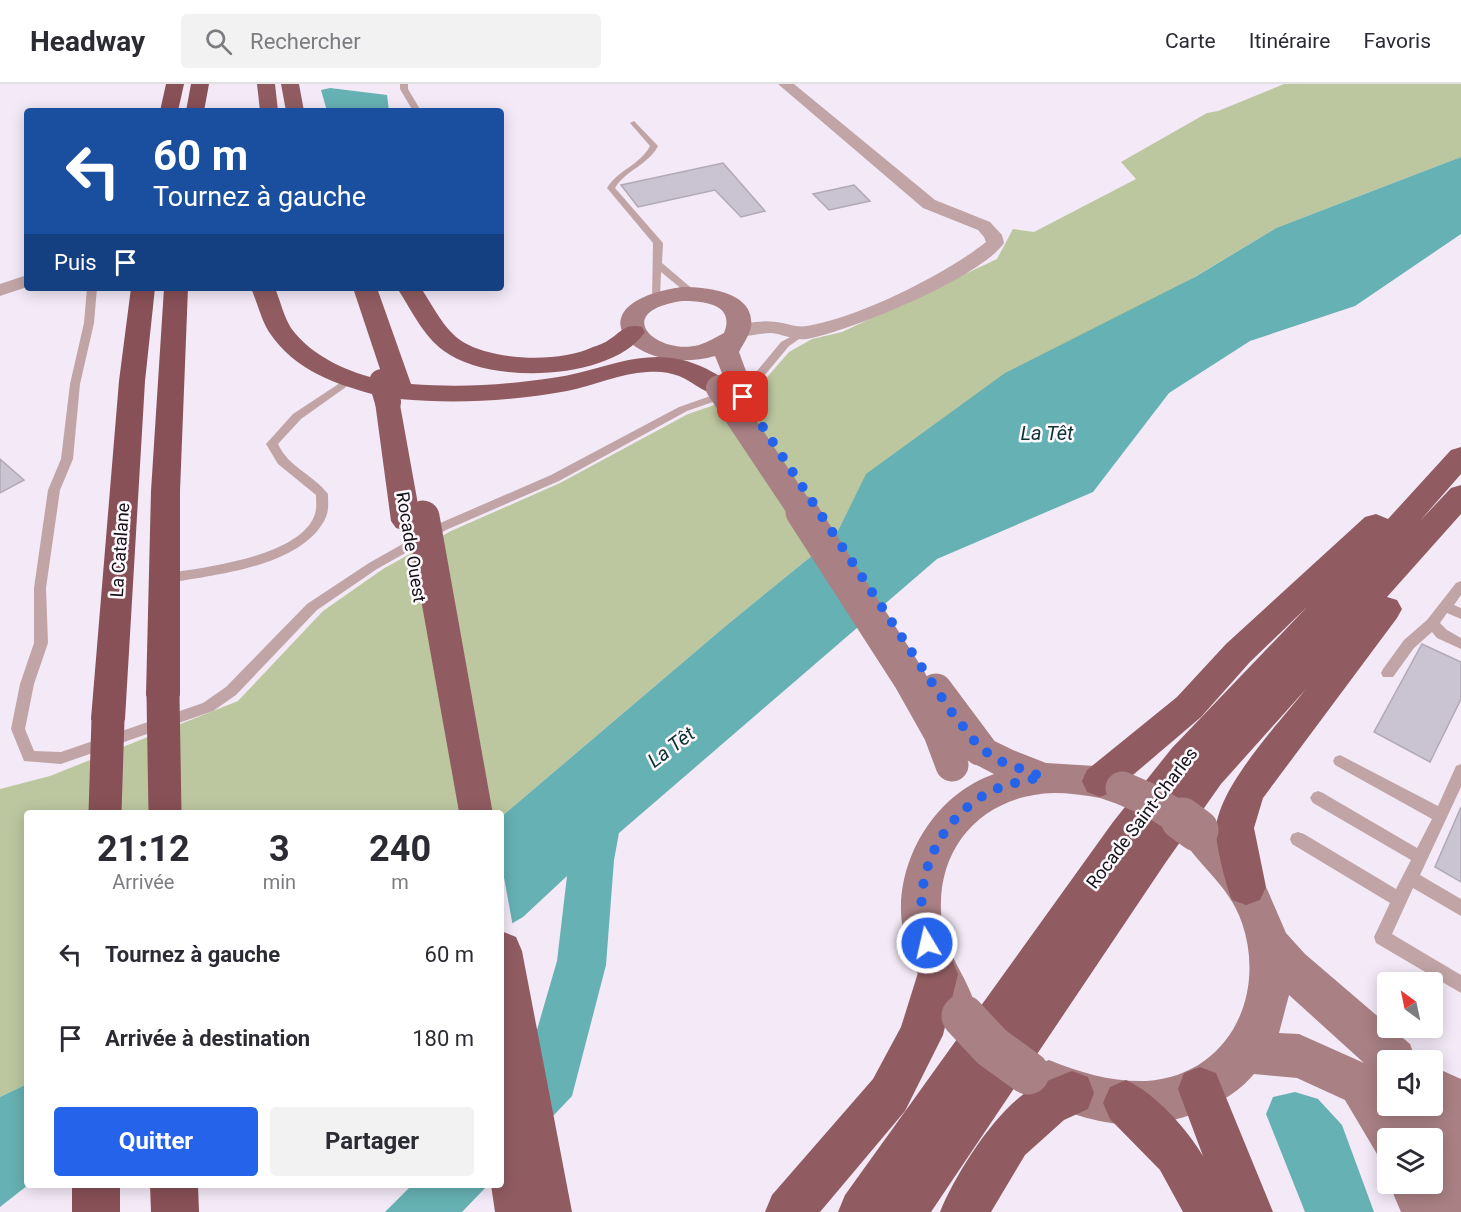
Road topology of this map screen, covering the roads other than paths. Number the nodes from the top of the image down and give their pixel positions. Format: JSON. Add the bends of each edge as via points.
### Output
{"nodes":[{"id":1,"x":175,"y":84,"type":"edge"},
{"id":2,"x":200,"y":84,"type":"edge"},
{"id":3,"x":254,"y":84,"type":"edge"},
{"id":4,"x":266,"y":84,"type":"edge"},
{"id":5,"x":283,"y":84,"type":"edge"},
{"id":6,"x":290,"y":84,"type":"edge"},
{"id":7,"x":404,"y":84,"type":"edge"},
{"id":8,"x":785,"y":84,"type":"edge"},
{"id":9,"x":170,"y":108,"type":"edge"},
{"id":10,"x":196,"y":108,"type":"edge"},
{"id":11,"x":253,"y":108,"type":"edge"},
{"id":12,"x":269,"y":108,"type":"edge"},
{"id":13,"x":287,"y":108,"type":"edge"},
{"id":14,"x":294,"y":108,"type":"edge"},
{"id":15,"x":415,"y":108,"type":"edge"},
{"id":16,"x":634,"y":123,"type":"dead end"},
{"id":17,"x":657,"y":264,"type":"junction"},
{"id":18,"x":24,"y":282,"type":"edge"},
{"id":19,"x":0,"y":290,"type":"edge"},
{"id":20,"x":92,"y":291,"type":"edge"},
{"id":21,"x":143,"y":291,"type":"edge"},
{"id":22,"x":176,"y":291,"type":"edge"},
{"id":23,"x":264,"y":291,"type":"edge"},
{"id":24,"x":346,"y":291,"type":"edge"},
{"id":25,"x":366,"y":291,"type":"edge"},
{"id":26,"x":411,"y":291,"type":"edge"},
{"id":27,"x":692,"y":293,"type":"junction"},
{"id":28,"x":655,"y":298,"type":"junction"},
{"id":29,"x":633,"y":332,"type":"junction"},
{"id":30,"x":803,"y":333,"type":"junction"},
{"id":31,"x":734,"y":334,"type":"junction"},
{"id":32,"x":661,"y":351,"type":"junction"},
{"id":33,"x":349,"y":380,"type":"junction"},
{"id":34,"x":728,"y":385,"type":"junction"},
{"id":35,"x":505,"y":392,"type":"junction"},
{"id":36,"x":393,"y":393,"type":"junction"},
{"id":37,"x":1461,"y":445,"type":"edge"},
{"id":38,"x":1461,"y":456,"type":"edge"},
{"id":39,"x":1461,"y":495,"type":"edge"},
{"id":40,"x":1461,"y":513,"type":"edge"},
{"id":41,"x":414,"y":519,"type":"junction"},
{"id":42,"x":163,"y":579,"type":"junction"},
{"id":43,"x":1461,"y":586,"type":"edge"},
{"id":44,"x":1444,"y":606,"type":"junction"},
{"id":45,"x":1461,"y":614,"type":"edge"},
{"id":46,"x":1432,"y":624,"type":"junction"},
{"id":47,"x":1461,"y":644,"type":"edge"},
{"id":48,"x":1388,"y":673,"type":"dead end"},
{"id":49,"x":966,"y":757,"type":"junction"},
{"id":50,"x":1340,"y":761,"type":"dead end"},
{"id":51,"x":1461,"y":770,"type":"edge"},
{"id":52,"x":1043,"y":777,"type":"junction"},
{"id":53,"x":1111,"y":785,"type":"junction"},
{"id":54,"x":1318,"y":798,"type":"dead end"},
{"id":55,"x":105,"y":810,"type":"edge"},
{"id":56,"x":165,"y":810,"type":"edge"},
{"id":57,"x":455,"y":810,"type":"edge"},
{"id":58,"x":475,"y":810,"type":"edge"},
{"id":59,"x":958,"y":814,"type":"junction"},
{"id":60,"x":1441,"y":816,"type":"junction"},
{"id":61,"x":1298,"y":839,"type":"dead end"},
{"id":62,"x":1420,"y":858,"type":"junction"},
{"id":63,"x":1410,"y":878,"type":"junction"},
{"id":64,"x":1246,"y":887,"type":"junction"},
{"id":65,"x":1400,"y":900,"type":"junction"},
{"id":66,"x":1461,"y":908,"type":"edge"},
{"id":67,"x":1268,"y":943,"type":"junction"},
{"id":68,"x":504,"y":968,"type":"edge"},
{"id":69,"x":937,"y":974,"type":"junction"},
{"id":70,"x":1461,"y":985,"type":"edge"},
{"id":71,"x":1247,"y":1052,"type":"junction"},
{"id":72,"x":1377,"y":1078,"type":"edge"},
{"id":73,"x":1377,"y":1084,"type":"edge"},
{"id":74,"x":1200,"y":1089,"type":"junction"},
{"id":75,"x":1072,"y":1093,"type":"junction"},
{"id":76,"x":1443,"y":1094,"type":"edge"},
{"id":77,"x":1461,"y":1103,"type":"edge"},
{"id":78,"x":1126,"y":1104,"type":"junction"},
{"id":79,"x":504,"y":1114,"type":"edge"},
{"id":80,"x":1418,"y":1116,"type":"edge"},
{"id":81,"x":1432,"y":1128,"type":"edge"},
{"id":82,"x":1443,"y":1137,"type":"edge"},
{"id":83,"x":96,"y":1188,"type":"edge"},
{"id":84,"x":174,"y":1188,"type":"edge"},
{"id":85,"x":1417,"y":1194,"type":"edge"},
{"id":86,"x":1461,"y":1208,"type":"edge"},
{"id":87,"x":96,"y":1212,"type":"edge"},
{"id":88,"x":175,"y":1212,"type":"edge"},
{"id":89,"x":519,"y":1212,"type":"edge"},
{"id":90,"x":548,"y":1212,"type":"edge"},
{"id":91,"x":789,"y":1212,"type":"edge"},
{"id":92,"x":862,"y":1212,"type":"edge"},
{"id":93,"x":903,"y":1212,"type":"edge"},
{"id":94,"x":964,"y":1212,"type":"edge"},
{"id":95,"x":1210,"y":1212,"type":"edge"},
{"id":96,"x":1249,"y":1212,"type":"edge"},
{"id":97,"x":1425,"y":1212,"type":"edge"}],
"edges":[{"from":1,"to":9,"type":"highway"},
{"from":2,"to":10,"type":"highway"},
{"from":3,"to":11,"type":"highway"},
{"from":4,"to":12,"type":"highway"},
{"from":5,"to":13,"type":"highway"},
{"from":6,"to":14,"type":"highway"},
{"from":7,"to":15,"type":"lane"},
{"from":8,"to":30,"type":"street","via":[[929,204],[984,226],[995,243],[985,254],[860,317],[831,329]]},
{"from":16,"to":17,"type":"lane","via":[[654,146],[650,158],[615,178],[611,188],[658,243]]},
{"from":17,"to":27,"type":"lane"},
{"from":17,"to":28,"type":"lane"},
{"from":18,"to":19,"type":"street"},
{"from":20,"to":30,"type":"lane","via":[[66,459],[54,490],[40,588],[41,643],[18,729],[29,757],[62,758],[208,706],[231,691],[312,607],[373,566],[442,527],[555,478],[683,409],[746,387],[785,344]]},
{"from":21,"to":55,"type":"highway","name":"La Catalane","bridge":true,"via":[[132,381]]},
{"from":22,"to":42,"type":"highway"},
{"from":23,"to":33,"type":"highway","via":[[274,321],[290,345],[312,363]]},
{"from":24,"to":36,"type":"highway","name":"Rocade Ouest"},
{"from":25,"to":36,"type":"highway","name":"Rocade Ouest"},
{"from":26,"to":29,"type":"highway","via":[[439,332],[454,346],[495,361],[524,365],[583,359],[625,342]]},
{"from":27,"to":28,"type":"main road"},
{"from":27,"to":31,"type":"main road","via":[[727,303],[739,322]]},
{"from":28,"to":29,"type":"main road","via":[[638,310]]},
{"from":29,"to":32,"type":"main road","via":[[641,342]]},
{"from":30,"to":31,"type":"street","via":[[758,327]]},
{"from":31,"to":32,"type":"main road","via":[[720,347],[704,352]]},
{"from":31,"to":34,"type":"main road","via":[[726,352]]},
{"from":32,"to":34,"type":"main road","via":[[697,363]]},
{"from":32,"to":35,"type":"highway"},
{"from":33,"to":35,"type":"highway","via":[[407,392],[454,396]]},
{"from":33,"to":42,"type":"lane","via":[[284,426],[272,444],[278,460],[311,481],[322,494],[321,516],[311,532],[271,556]]},
{"from":34,"to":35,"type":"highway","via":[[680,366],[655,364],[625,366],[571,383]]},
{"from":34,"to":49,"type":"main road","bridge":true,"via":[[741,418],[909,678],[940,733]]},
{"from":36,"to":41,"type":"highway","name":"Rocade Ouest"},
{"from":37,"to":53,"type":"highway","via":[[1238,653]]},
{"from":38,"to":92,"type":"highway","name":"Rocade Saint-Charles","via":[[1185,759],[1126,834]]},
{"from":39,"to":93,"type":"highway","name":"Rocade Saint-Charles","via":[[1208,773]]},
{"from":40,"to":64,"type":"highway","via":[[1247,791],[1235,828]]},
{"from":41,"to":57,"type":"highway","name":"Rocade Ouest"},
{"from":41,"to":58,"type":"highway","name":"Rocade Ouest","bridge":true},
{"from":42,"to":56,"type":"highway","bridge":true},
{"from":43,"to":44,"type":"lane"},
{"from":44,"to":45,"type":"lane"},
{"from":44,"to":46,"type":"lane"},
{"from":46,"to":47,"type":"lane"},
{"from":46,"to":48,"type":"lane","via":[[1408,644]]},
{"from":49,"to":52,"type":"main road","via":[[1000,761]]},
{"from":49,"to":59,"type":"main road"},
{"from":50,"to":60,"type":"lane"},
{"from":51,"to":60,"type":"lane"},
{"from":52,"to":53,"type":"main road","via":[[1071,777]]},
{"from":52,"to":59,"type":"main road","via":[[992,791]]},
{"from":53,"to":64,"type":"main road","bridge":true,"via":[[1157,803],[1197,830]]},
{"from":54,"to":62,"type":"lane"},
{"from":59,"to":69,"type":"main road","via":[[935,845],[922,884],[922,928]]},
{"from":60,"to":62,"type":"lane"},
{"from":61,"to":65,"type":"lane"},
{"from":62,"to":63,"type":"lane"},
{"from":63,"to":65,"type":"lane"},
{"from":63,"to":66,"type":"lane"},
{"from":64,"to":67,"type":"main road"},
{"from":65,"to":70,"type":"lane","via":[[1382,937]]},
{"from":67,"to":71,"type":"main road","via":[[1271,982],[1264,1019]]},
{"from":67,"to":72,"type":"main road"},
{"from":68,"to":90,"type":"highway"},
{"from":69,"to":75,"type":"main road","bridge":true,"via":[[963,1016],[992,1047],[1028,1072]]},
{"from":69,"to":91,"type":"highway","via":[[921,1035],[889,1095]]},
{"from":71,"to":73,"type":"main road","via":[[1299,1056]]},
{"from":71,"to":74,"type":"main road","via":[[1226,1073]]},
{"from":74,"to":78,"type":"main road","via":[[1170,1099]]},
{"from":74,"to":96,"type":"highway"},
{"from":75,"to":78,"type":"main road"},
{"from":75,"to":94,"type":"highway","via":[[1048,1104],[1009,1138]]},
{"from":76,"to":77,"type":"main road"},
{"from":78,"to":95,"type":"highway","via":[[1176,1154]]},
{"from":79,"to":89,"type":"highway"},
{"from":80,"to":81,"type":"main road"},
{"from":82,"to":86,"type":"main road","via":[[1447,1176]]},
{"from":83,"to":87,"type":"highway"},
{"from":84,"to":88,"type":"highway"},
{"from":85,"to":97,"type":"main road"}]}
